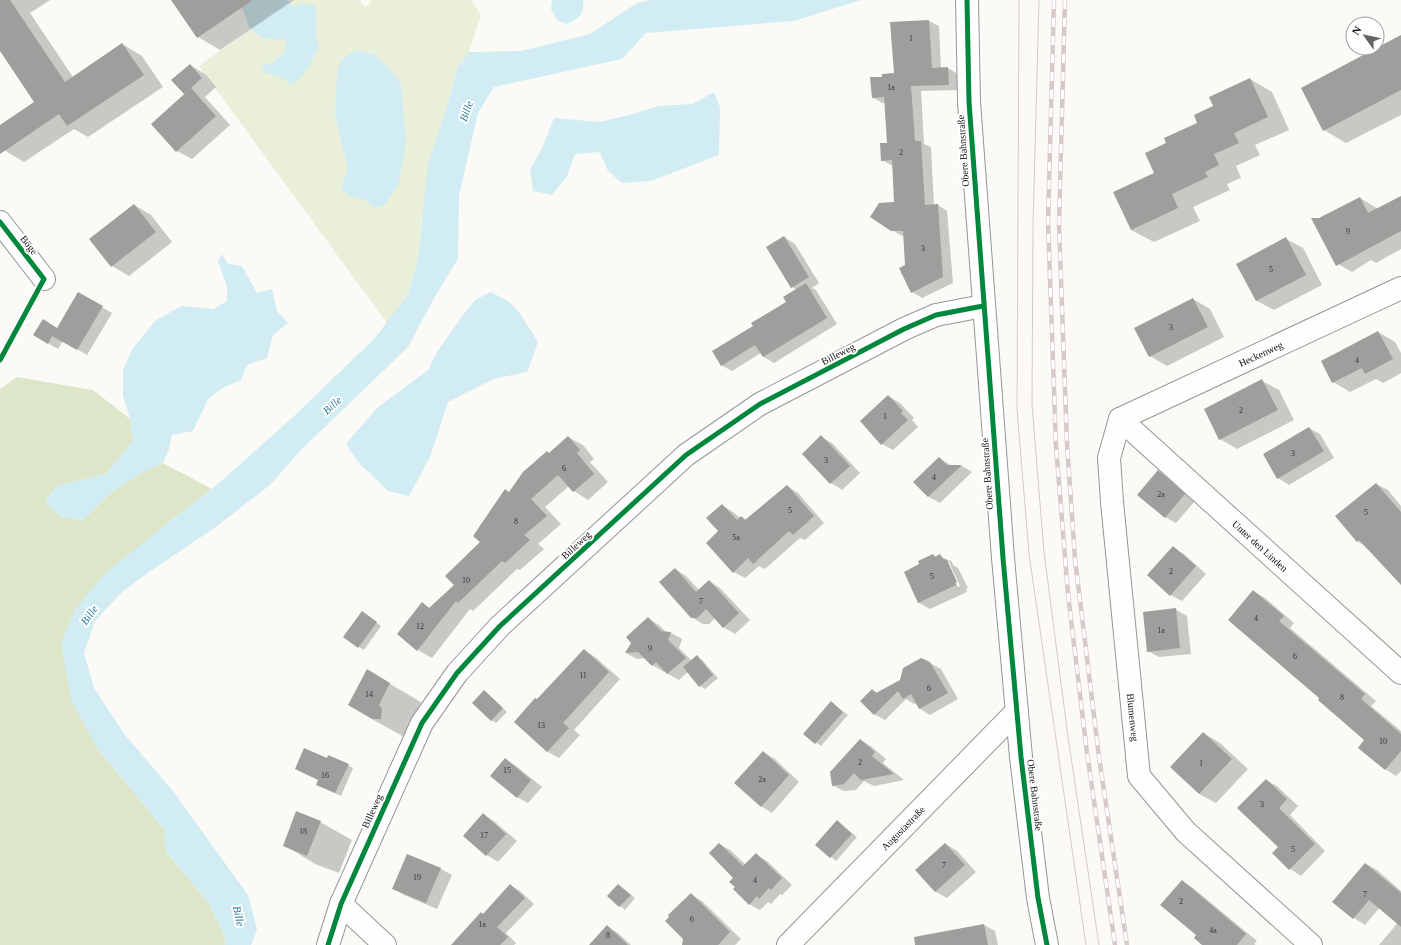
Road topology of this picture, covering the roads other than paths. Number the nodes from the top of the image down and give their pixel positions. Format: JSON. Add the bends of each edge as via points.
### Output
{"nodes":[{"id":1,"x":967,"y":0,"type":"edge"},
{"id":2,"x":0,"y":222,"type":"edge"},
{"id":3,"x":44,"y":279,"type":"dead end"},
{"id":4,"x":1401,"y":288,"type":"edge"},
{"id":5,"x":984,"y":306,"type":"junction"},
{"id":6,"x":1120,"y":419,"type":"junction"},
{"id":7,"x":1401,"y":672,"type":"edge"},
{"id":8,"x":1017,"y":711,"type":"junction"},
{"id":9,"x":341,"y":904,"type":"junction"},
{"id":10,"x":328,"y":945,"type":"edge"},
{"id":11,"x":385,"y":945,"type":"edge"},
{"id":12,"x":788,"y":945,"type":"edge"},
{"id":13,"x":1047,"y":945,"type":"edge"},
{"id":14,"x":1312,"y":945,"type":"edge"}],
"edges":[{"from":1,"to":5,"type":"street","name":"Obere Bahnstraße","via":[[969,102]]},
{"from":2,"to":3,"type":"street","name":"Böge"},
{"from":4,"to":6,"type":"street","name":"Heckenweg"},
{"from":5,"to":8,"type":"street","name":"Obere Bahnstraße"},
{"from":5,"to":9,"type":"street","name":"Billeweg","via":[[936,315],[760,404],[686,455],[506,621],[457,673],[422,723]]},
{"from":6,"to":7,"type":"street","name":"Unter den Linden"},
{"from":6,"to":14,"type":"street","name":"Blumenweg","via":[[1109,458],[1139,776],[1186,832]]},
{"from":8,"to":12,"type":"street","name":"Augustastraße"},
{"from":8,"to":13,"type":"street","name":"Obere Bahnstraße","via":[[1038,898]]},
{"from":9,"to":10,"type":"street","name":"Billeweg"},
{"from":9,"to":11,"type":"street"}]}
